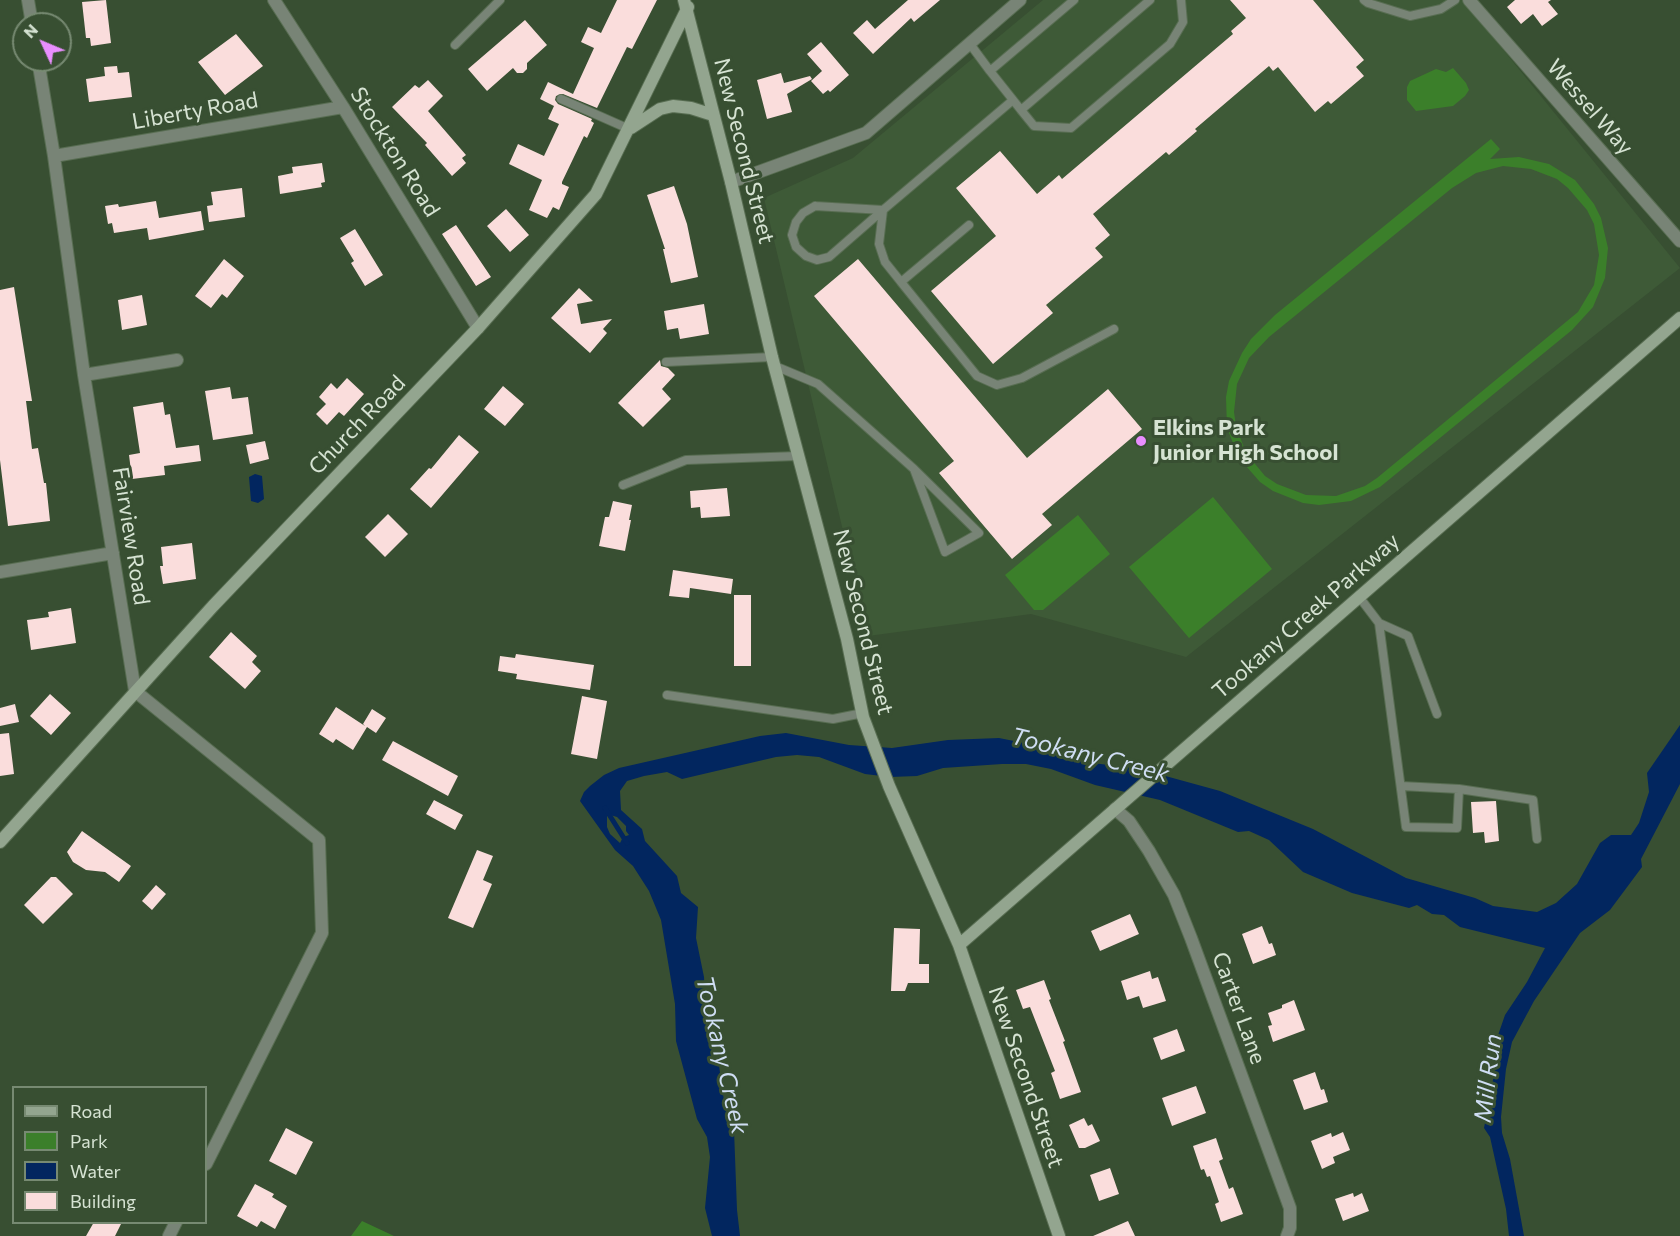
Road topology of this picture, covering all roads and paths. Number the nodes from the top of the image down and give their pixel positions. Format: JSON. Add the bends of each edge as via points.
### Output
{"nodes":[{"id":1,"x":274,"y":0,"type":"edge"},
{"id":2,"x":500,"y":0,"type":"edge"},
{"id":3,"x":1020,"y":0,"type":"edge"},
{"id":4,"x":1074,"y":0,"type":"edge"},
{"id":5,"x":1150,"y":0,"type":"edge"},
{"id":6,"x":1182,"y":0,"type":"edge"},
{"id":7,"x":1364,"y":0,"type":"edge"},
{"id":8,"x":1455,"y":0,"type":"edge"},
{"id":9,"x":1469,"y":0,"type":"edge"},
{"id":10,"x":688,"y":3,"type":"edge"},
{"id":11,"x":970,"y":44,"type":"junction"},
{"id":12,"x":455,"y":45,"type":"dead end"},
{"id":13,"x":990,"y":70,"type":"junction"},
{"id":14,"x":40,"y":72,"type":"edge"},
{"id":15,"x":561,"y":99,"type":"dead end"},
{"id":16,"x":1013,"y":100,"type":"junction"},
{"id":17,"x":343,"y":107,"type":"junction"},
{"id":18,"x":1021,"y":110,"type":"junction"},
{"id":19,"x":713,"y":115,"type":"junction"},
{"id":20,"x":629,"y":129,"type":"junction"},
{"id":21,"x":54,"y":156,"type":"junction"},
{"id":22,"x":731,"y":182,"type":"junction"},
{"id":23,"x":883,"y":210,"type":"junction"},
{"id":24,"x":969,"y":225,"type":"dead end"},
{"id":25,"x":1680,"y":241,"type":"edge"},
{"id":26,"x":901,"y":282,"type":"junction"},
{"id":27,"x":1680,"y":318,"type":"edge"},
{"id":28,"x":478,"y":328,"type":"junction"},
{"id":29,"x":1114,"y":329,"type":"dead end"},
{"id":30,"x":177,"y":360,"type":"dead end"},
{"id":31,"x":666,"y":362,"type":"dead end"},
{"id":32,"x":773,"y":362,"type":"junction"},
{"id":33,"x":84,"y":375,"type":"junction"},
{"id":34,"x":798,"y":456,"type":"junction"},
{"id":35,"x":914,"y":469,"type":"junction"},
{"id":36,"x":623,"y":485,"type":"dead end"},
{"id":37,"x":113,"y":553,"type":"junction"},
{"id":38,"x":0,"y":572,"type":"edge"},
{"id":39,"x":1360,"y":598,"type":"junction"},
{"id":40,"x":1379,"y":622,"type":"junction"},
{"id":41,"x":135,"y":691,"type":"junction"},
{"id":42,"x":667,"y":695,"type":"dead end"},
{"id":43,"x":1437,"y":714,"type":"dead end"},
{"id":44,"x":863,"y":715,"type":"junction"},
{"id":45,"x":1401,"y":786,"type":"junction"},
{"id":46,"x":1459,"y":789,"type":"junction"},
{"id":47,"x":1120,"y":804,"type":"junction"},
{"id":48,"x":1537,"y":839,"type":"dead end"},
{"id":49,"x":0,"y":842,"type":"edge"},
{"id":50,"x":958,"y":945,"type":"junction"},
{"id":51,"x":207,"y":1162,"type":"edge"},
{"id":52,"x":1059,"y":1236,"type":"edge"},
{"id":53,"x":1287,"y":1236,"type":"edge"}],
"edges":[{"from":1,"to":17,"type":"street","name":"Stockton Road"},
{"from":2,"to":12,"type":"lane"},
{"from":3,"to":11,"type":"street"},
{"from":4,"to":13,"type":"lane"},
{"from":5,"to":18,"type":"lane"},
{"from":6,"to":18,"type":"lane","via":[[1183,22],[1170,44],[1071,128],[1034,126]]},
{"from":7,"to":8,"type":"lane","via":[[1410,16],[1441,9]]},
{"from":9,"to":25,"type":"street","name":"Wessel Way"},
{"from":10,"to":19,"type":"street","name":"New Second Street"},
{"from":10,"to":20,"type":"street","name":"Church Road"},
{"from":11,"to":13,"type":"lane"},
{"from":11,"to":22,"type":"street","via":[[866,133]]},
{"from":13,"to":16,"type":"lane"},
{"from":14,"to":21,"type":"street","name":"Fairview Road"},
{"from":15,"to":20,"type":"lane"},
{"from":16,"to":18,"type":"lane"},
{"from":16,"to":23,"type":"lane"},
{"from":17,"to":21,"type":"street","name":"Liberty Road"},
{"from":17,"to":28,"type":"street","name":"Stockton Road"},
{"from":19,"to":20,"type":"street","via":[[673,106],[660,109]]},
{"from":19,"to":22,"type":"street","name":"New Second Street"},
{"from":20,"to":28,"type":"street","name":"Church Road","via":[[596,194]]},
{"from":21,"to":33,"type":"street","name":"Fairview Road"},
{"from":22,"to":32,"type":"street","name":"New Second Street"},
{"from":23,"to":23,"type":"lane","via":[[815,206],[796,222],[792,235],[796,247],[817,260],[829,257]]},
{"from":23,"to":26,"type":"lane","via":[[879,244],[885,262]]},
{"from":24,"to":26,"type":"lane"},
{"from":26,"to":29,"type":"lane","via":[[977,376],[997,386],[1022,378]]},
{"from":27,"to":39,"type":"street","name":"Tookany Creek Parkway"},
{"from":28,"to":41,"type":"street","name":"Church Road"},
{"from":30,"to":33,"type":"street"},
{"from":31,"to":32,"type":"lane"},
{"from":32,"to":34,"type":"street","name":"New Second Street"},
{"from":32,"to":35,"type":"lane","via":[[818,384]]},
{"from":33,"to":37,"type":"street","name":"Fairview Road"},
{"from":34,"to":36,"type":"lane","via":[[686,460]]},
{"from":34,"to":44,"type":"street","name":"New Second Street"},
{"from":35,"to":35,"type":"lane","via":[[945,552],[980,533],[963,517]]},
{"from":37,"to":38,"type":"street"},
{"from":37,"to":41,"type":"street","name":"Fairview Road"},
{"from":39,"to":40,"type":"lane"},
{"from":39,"to":47,"type":"street","name":"Tookany Creek Parkway"},
{"from":40,"to":43,"type":"lane","via":[[1408,636]]},
{"from":40,"to":45,"type":"lane"},
{"from":41,"to":49,"type":"street","name":"Church Road"},
{"from":41,"to":51,"type":"street","via":[[319,840],[322,933]]},
{"from":42,"to":44,"type":"lane","via":[[833,719]]},
{"from":44,"to":50,"type":"street","name":"New Second Street","via":[[889,786]]},
{"from":45,"to":46,"type":"lane"},
{"from":45,"to":46,"type":"lane","via":[[1406,827],[1456,828]]},
{"from":46,"to":48,"type":"lane","via":[[1533,800]]},
{"from":47,"to":50,"type":"street","name":"Tookany Creek Parkway"},
{"from":47,"to":53,"type":"street","name":"Carter Lane","via":[[1174,895],[1191,938],[1290,1208]]},
{"from":50,"to":52,"type":"street","name":"New Second Street"}]}
